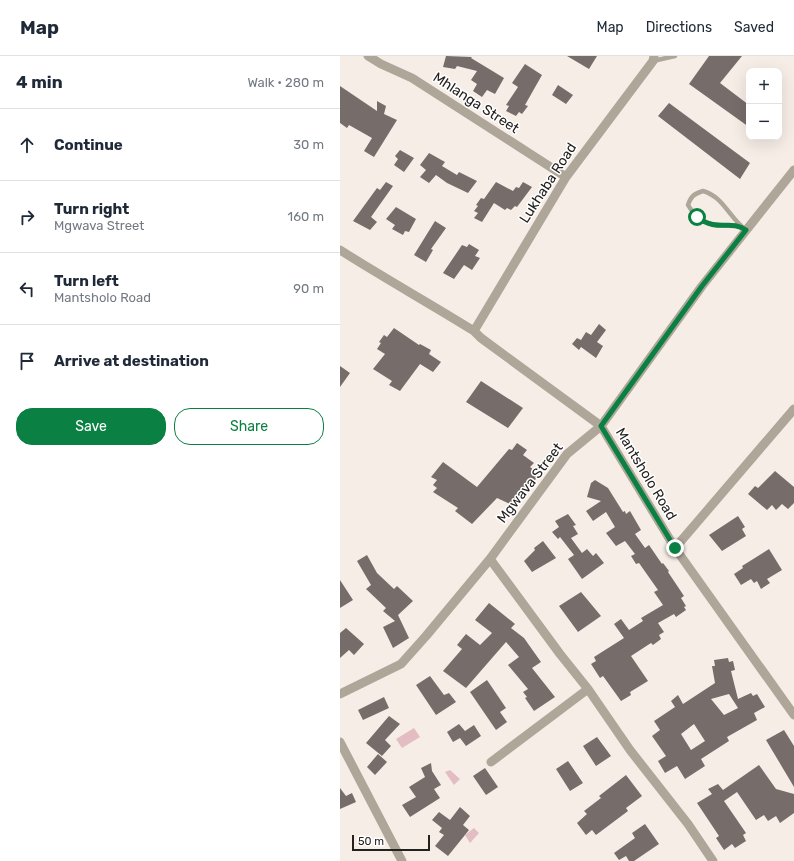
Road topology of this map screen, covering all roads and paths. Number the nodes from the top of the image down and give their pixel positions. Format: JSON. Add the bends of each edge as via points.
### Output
{"nodes":[{"id":1,"x":368,"y":56,"type":"edge"},
{"id":2,"x":675,"y":56,"type":"edge"},
{"id":3,"x":654,"y":58,"type":"edge"},
{"id":4,"x":794,"y":170,"type":"edge"},
{"id":5,"x":566,"y":177,"type":"junction"},
{"id":6,"x":743,"y":228,"type":"junction"},
{"id":7,"x":342,"y":254,"type":"edge"},
{"id":8,"x":474,"y":331,"type":"junction"},
{"id":9,"x":794,"y":409,"type":"edge"},
{"id":10,"x":601,"y":426,"type":"junction"},
{"id":11,"x":675,"y":548,"type":"junction"},
{"id":12,"x":490,"y":559,"type":"junction"},
{"id":13,"x":588,"y":689,"type":"junction"},
{"id":14,"x":340,"y":694,"type":"edge"},
{"id":15,"x":794,"y":715,"type":"edge"},
{"id":16,"x":340,"y":742,"type":"edge"},
{"id":17,"x":491,"y":762,"type":"dead end"},
{"id":18,"x":402,"y":861,"type":"edge"},
{"id":19,"x":714,"y":861,"type":"edge"}],
"edges":[{"from":1,"to":5,"type":"street","name":"Mhlanga Street","via":[[412,78]]},
{"from":2,"to":3,"type":"lane"},
{"from":3,"to":5,"type":"street","name":"Lukhaba Road"},
{"from":4,"to":6,"type":"street","name":"Mgwava Street"},
{"from":5,"to":8,"type":"street","name":"Lukhaba Road"},
{"from":6,"to":6,"type":"lane","via":[[716,196],[703,191],[690,199],[688,205],[692,212],[705,224]]},
{"from":6,"to":10,"type":"street","name":"Mgwava Street"},
{"from":7,"to":8,"type":"street","name":"Mantsholo Road","via":[[412,292]]},
{"from":8,"to":10,"type":"street","name":"Mantsholo Road"},
{"from":9,"to":11,"type":"street"},
{"from":10,"to":11,"type":"street","name":"Mantsholo Road"},
{"from":10,"to":12,"type":"street","name":"Mgwava Street","via":[[567,454]]},
{"from":11,"to":15,"type":"street","name":"Mantsholo Road"},
{"from":12,"to":13,"type":"street"},
{"from":12,"to":14,"type":"street","name":"Mgwava Street","via":[[401,664]]},
{"from":13,"to":17,"type":"street"},
{"from":13,"to":19,"type":"street","via":[[630,750]]},
{"from":16,"to":18,"type":"street"}]}
